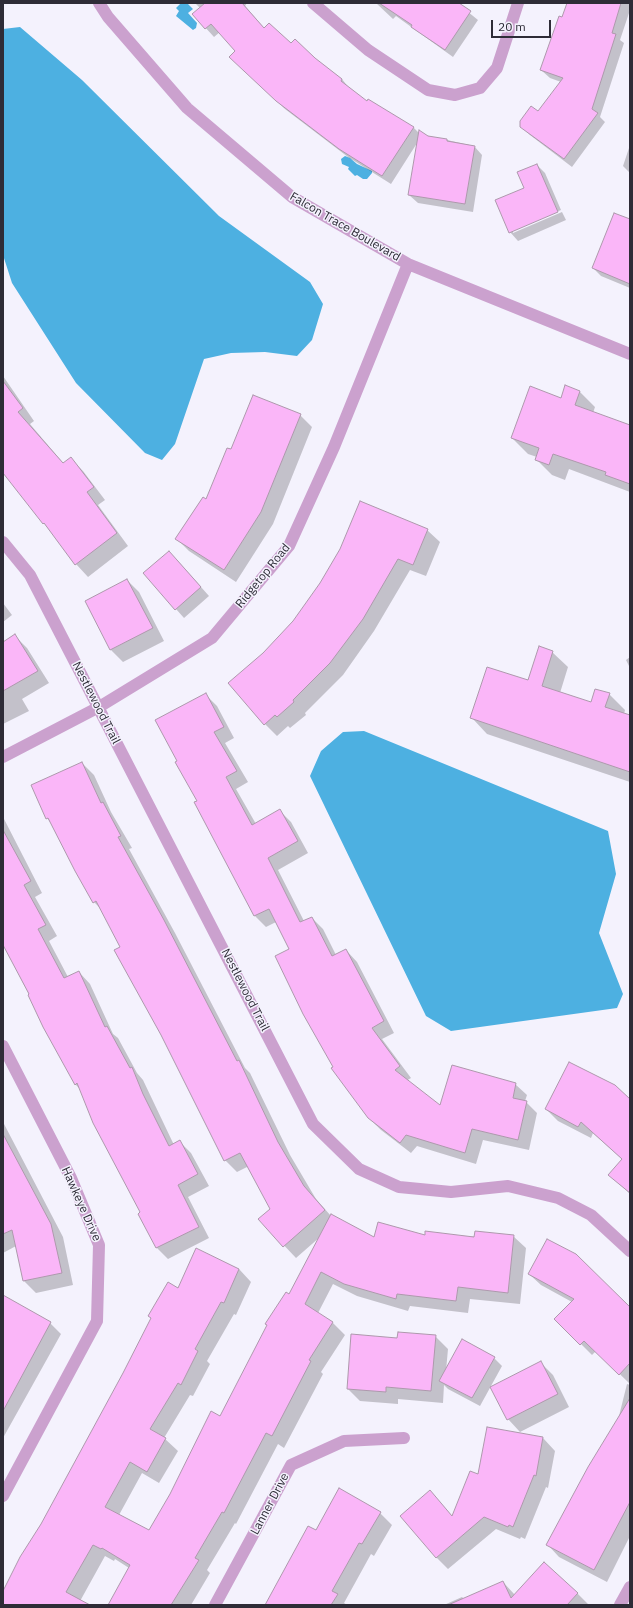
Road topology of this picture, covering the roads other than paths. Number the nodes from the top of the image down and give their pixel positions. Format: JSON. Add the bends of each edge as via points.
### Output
{"nodes":[{"id":1,"x":99,"y":3,"type":"edge"},
{"id":2,"x":313,"y":3,"type":"edge"},
{"id":3,"x":518,"y":3,"type":"edge"},
{"id":4,"x":408,"y":264,"type":"junction"},
{"id":5,"x":630,"y":354,"type":"edge"},
{"id":6,"x":3,"y":542,"type":"edge"},
{"id":7,"x":99,"y":707,"type":"junction"},
{"id":8,"x":3,"y":757,"type":"edge"},
{"id":9,"x":3,"y":1046,"type":"edge"},
{"id":10,"x":630,"y":1251,"type":"edge"},
{"id":11,"x":404,"y":1438,"type":"dead end"},
{"id":12,"x":3,"y":1496,"type":"edge"},
{"id":13,"x":630,"y":1587,"type":"edge"},
{"id":14,"x":215,"y":1605,"type":"edge"},
{"id":15,"x":620,"y":1605,"type":"edge"}],
"edges":[{"from":1,"to":4,"type":"street","name":"Falcon Trace Boulevard","via":[[108,17],[187,108],[286,192]]},
{"from":2,"to":3,"type":"street","via":[[368,50],[423,87],[455,95],[480,88],[497,68]]},
{"from":4,"to":5,"type":"street","name":"Falcon Trace Boulevard"},
{"from":4,"to":7,"type":"street","name":"Ridgetop Road","via":[[334,447],[289,546],[212,638]]},
{"from":6,"to":7,"type":"street","name":"Nestlewood Trail","via":[[30,575]]},
{"from":7,"to":8,"type":"street","name":"Ridgetop Road"},
{"from":7,"to":10,"type":"street","name":"Nestlewood Trail","via":[[313,1124],[359,1169],[399,1187],[452,1192],[508,1186],[558,1198],[591,1214]]},
{"from":9,"to":12,"type":"street","name":"Hawkeye Drive","via":[[71,1178],[99,1245],[97,1321]]},
{"from":11,"to":14,"type":"street","name":"Lanner Drive","via":[[344,1440],[291,1465]]},
{"from":13,"to":15,"type":"street"}]}
